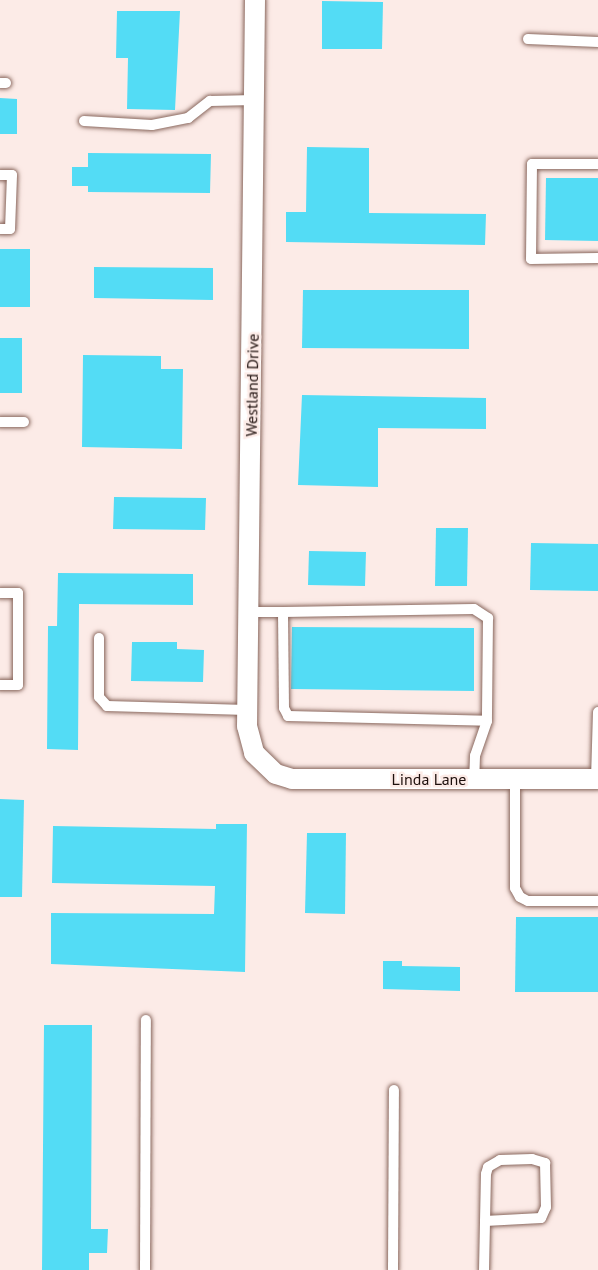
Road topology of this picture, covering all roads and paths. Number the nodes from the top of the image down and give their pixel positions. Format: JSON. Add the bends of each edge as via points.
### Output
{"nodes":[{"id":1,"x":255,"y":0,"type":"edge"},
{"id":2,"x":528,"y":39,"type":"dead end"},
{"id":3,"x":598,"y":42,"type":"edge"},
{"id":4,"x":255,"y":100,"type":"junction"},
{"id":5,"x":84,"y":121,"type":"dead end"},
{"id":6,"x":598,"y":164,"type":"edge"},
{"id":7,"x":0,"y":175,"type":"edge"},
{"id":8,"x":0,"y":229,"type":"edge"},
{"id":9,"x":598,"y":258,"type":"edge"},
{"id":10,"x":0,"y":422,"type":"edge"},
{"id":11,"x":24,"y":422,"type":"dead end"},
{"id":12,"x":0,"y":593,"type":"edge"},
{"id":13,"x":249,"y":612,"type":"junction"},
{"id":14,"x":283,"y":612,"type":"junction"},
{"id":15,"x":99,"y":638,"type":"dead end"},
{"id":16,"x":0,"y":685,"type":"edge"},
{"id":17,"x":247,"y":710,"type":"junction"},
{"id":18,"x":598,"y":712,"type":"edge"},
{"id":19,"x":487,"y":721,"type":"junction"},
{"id":20,"x":263,"y":765,"type":"joint"},
{"id":21,"x":597,"y":778,"type":"edge"},
{"id":22,"x":474,"y":779,"type":"junction"},
{"id":23,"x":515,"y":779,"type":"junction"},
{"id":24,"x":598,"y":901,"type":"edge"},
{"id":25,"x":146,"y":1020,"type":"dead end"},
{"id":26,"x":394,"y":1090,"type":"dead end"},
{"id":27,"x":485,"y":1221,"type":"junction"},
{"id":28,"x":145,"y":1270,"type":"edge"},
{"id":29,"x":393,"y":1270,"type":"edge"},
{"id":30,"x":484,"y":1270,"type":"edge"}],
"edges":[{"from":1,"to":4,"type":"street","name":"Westland Drive"},
{"from":2,"to":3,"type":"lane"},
{"from":4,"to":5,"type":"lane","via":[[210,101],[188,118],[152,125]]},
{"from":4,"to":13,"type":"street","name":"Westland Drive"},
{"from":6,"to":9,"type":"lane","via":[[532,164],[531,259]]},
{"from":7,"to":8,"type":"lane","via":[[12,175],[10,229]]},
{"from":10,"to":11,"type":"lane"},
{"from":12,"to":16,"type":"lane","via":[[18,593],[18,685]]},
{"from":13,"to":14,"type":"lane"},
{"from":13,"to":17,"type":"street","name":"Westland Drive"},
{"from":14,"to":19,"type":"lane","via":[[284,708],[288,716]]},
{"from":14,"to":19,"type":"lane","via":[[474,609],[488,618]]},
{"from":15,"to":17,"type":"lane","via":[[99,697],[107,706]]},
{"from":17,"to":20,"type":"street","name":"Westland Drive","via":[[249,741]]},
{"from":18,"to":21,"type":"lane"},
{"from":19,"to":22,"type":"lane","via":[[475,756]]},
{"from":20,"to":22,"type":"street","name":"Linda Lane","via":[[292,778]]},
{"from":21,"to":23,"type":"street","name":"Linda Lane"},
{"from":22,"to":23,"type":"street","name":"Linda Lane"},
{"from":23,"to":24,"type":"lane","via":[[515,888],[520,897],[528,901]]},
{"from":25,"to":28,"type":"lane"},
{"from":26,"to":29,"type":"lane"},
{"from":27,"to":27,"type":"lane","via":[[488,1167],[500,1160],[544,1163],[546,1207],[541,1218]]},
{"from":27,"to":30,"type":"lane"}]}
